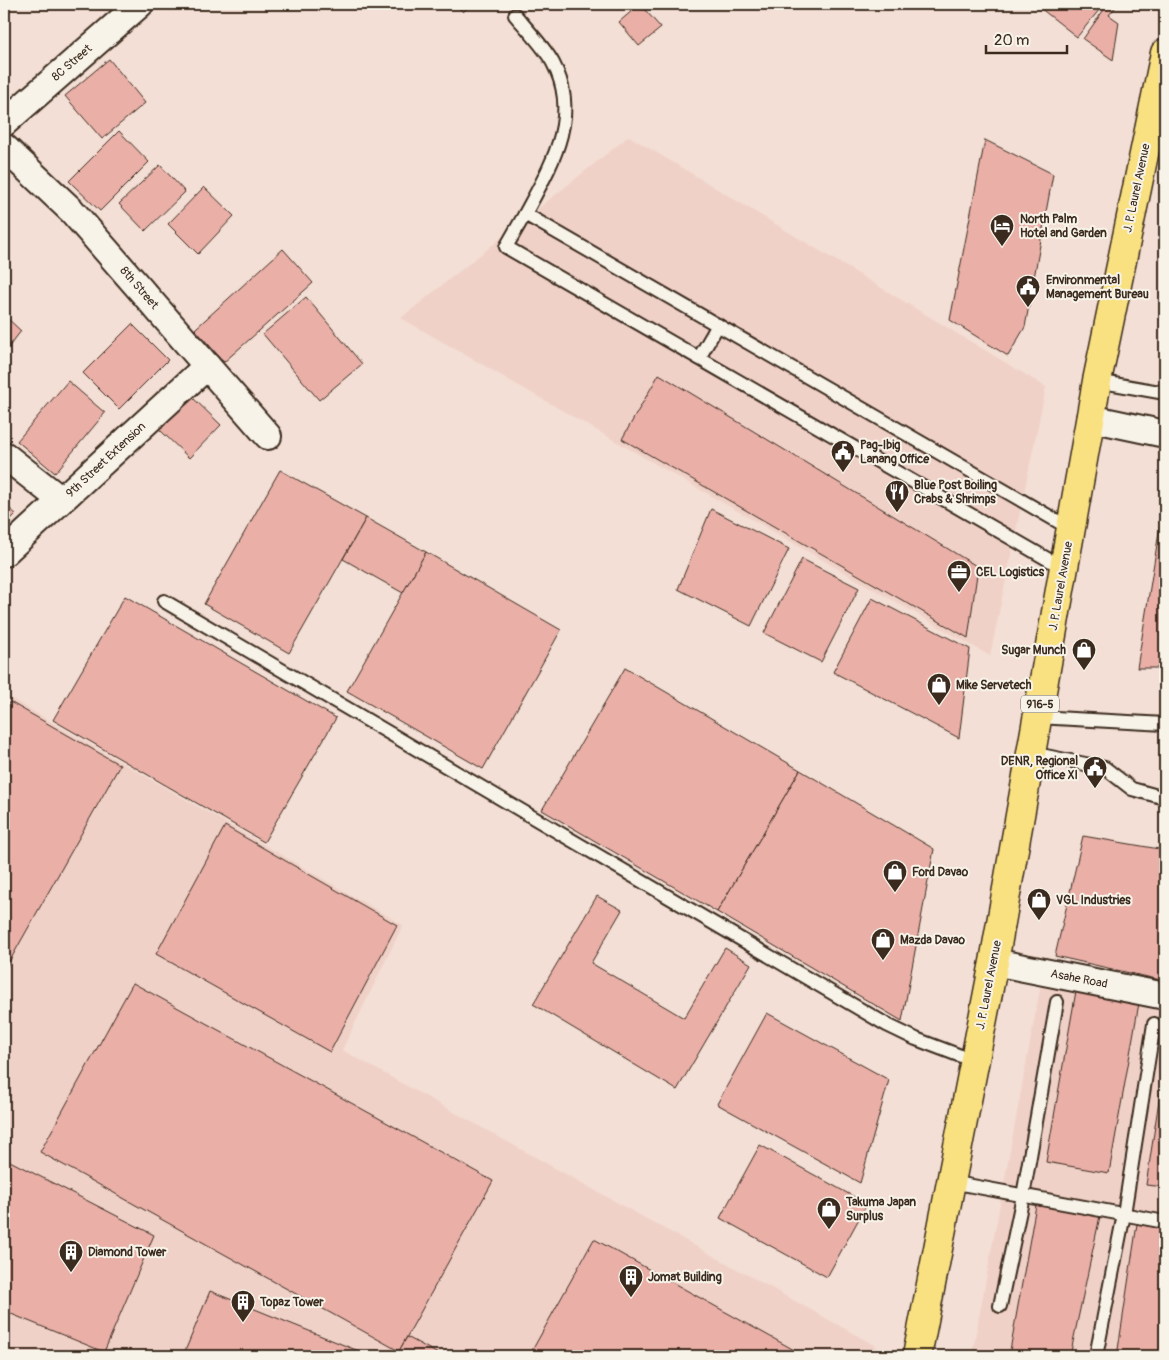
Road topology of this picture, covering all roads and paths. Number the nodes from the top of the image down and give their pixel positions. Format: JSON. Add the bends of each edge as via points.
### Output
{"nodes":[{"id":1,"x":140,"y":4,"type":"edge"},
{"id":2,"x":516,"y":15,"type":"dead end"},
{"id":3,"x":1165,"y":53,"type":"edge"},
{"id":4,"x":4,"y":123,"type":"edge"},
{"id":5,"x":4,"y":147,"type":"edge"},
{"id":6,"x":525,"y":214,"type":"junction"},
{"id":7,"x":718,"y":325,"type":"junction"},
{"id":8,"x":699,"y":358,"type":"junction"},
{"id":9,"x":207,"y":366,"type":"junction"},
{"id":10,"x":1097,"y":381,"type":"junction"},
{"id":11,"x":1165,"y":393,"type":"edge"},
{"id":12,"x":1090,"y":418,"type":"junction"},
{"id":13,"x":1165,"y":434,"type":"edge"},
{"id":14,"x":268,"y":436,"type":"dead end"},
{"id":15,"x":4,"y":455,"type":"edge"},
{"id":16,"x":61,"y":500,"type":"junction"},
{"id":17,"x":1071,"y":529,"type":"junction"},
{"id":18,"x":4,"y":553,"type":"edge"},
{"id":19,"x":1064,"y":568,"type":"junction"},
{"id":20,"x":164,"y":602,"type":"dead end"},
{"id":21,"x":1037,"y":717,"type":"junction"},
{"id":22,"x":1165,"y":724,"type":"edge"},
{"id":23,"x":1031,"y":753,"type":"junction"},
{"id":24,"x":1165,"y":798,"type":"edge"},
{"id":25,"x":994,"y":962,"type":"junction"},
{"id":26,"x":1165,"y":996,"type":"edge"},
{"id":27,"x":1057,"y":1002,"type":"dead end"},
{"id":28,"x":1154,"y":1024,"type":"dead end"},
{"id":29,"x":974,"y":1061,"type":"junction"},
{"id":30,"x":951,"y":1182,"type":"junction"},
{"id":31,"x":1022,"y":1196,"type":"junction"},
{"id":32,"x":1124,"y":1214,"type":"junction"},
{"id":33,"x":1165,"y":1222,"type":"edge"},
{"id":34,"x":1000,"y":1306,"type":"dead end"},
{"id":35,"x":917,"y":1356,"type":"edge"},
{"id":36,"x":1096,"y":1356,"type":"edge"}],
"edges":[{"from":1,"to":4,"type":"street","name":"8C Street"},
{"from":2,"to":6,"type":"lane","via":[[553,62],[564,90],[564,129],[551,165]]},
{"from":3,"to":10,"type":"main road","name":"J. P. Laurel Avenue","number":"916-5"},
{"from":5,"to":9,"type":"street","name":"8th Street","via":[[72,211]]},
{"from":6,"to":7,"type":"lane"},
{"from":6,"to":8,"type":"lane","via":[[506,247]]},
{"from":7,"to":8,"type":"lane"},
{"from":7,"to":17,"type":"lane"},
{"from":8,"to":19,"type":"lane"},
{"from":9,"to":14,"type":"street","name":"8th Street"},
{"from":9,"to":16,"type":"street","name":"9th Street Extension"},
{"from":10,"to":11,"type":"lane"},
{"from":10,"to":12,"type":"main road","name":"J. P. Laurel Avenue","number":"916-5"},
{"from":12,"to":13,"type":"street"},
{"from":12,"to":17,"type":"main road","name":"J. P. Laurel Avenue","number":"916-5"},
{"from":15,"to":16,"type":"street"},
{"from":16,"to":18,"type":"street","name":"9th Street Extension"},
{"from":17,"to":19,"type":"main road","name":"J. P. Laurel Avenue","number":"916-5"},
{"from":19,"to":21,"type":"main road","name":"J. P. Laurel Avenue","number":"916-5"},
{"from":20,"to":29,"type":"lane","via":[[887,1025]]},
{"from":21,"to":22,"type":"lane"},
{"from":21,"to":23,"type":"main road","name":"J. P. Laurel Avenue","number":"916-5"},
{"from":23,"to":24,"type":"lane","via":[[1105,768],[1132,789]]},
{"from":23,"to":25,"type":"main road","name":"J. P. Laurel Avenue","number":"916-5"},
{"from":25,"to":26,"type":"street","name":"Asahe Road"},
{"from":25,"to":29,"type":"main road","name":"J. P. Laurel Avenue","number":"916-5"},
{"from":27,"to":31,"type":"lane"},
{"from":28,"to":32,"type":"lane"},
{"from":29,"to":30,"type":"main road","name":"J. P. Laurel Avenue","number":"916-5"},
{"from":30,"to":31,"type":"lane"},
{"from":30,"to":35,"type":"main road","name":"J. P. Laurel Avenue","number":"916-5"},
{"from":31,"to":32,"type":"lane"},
{"from":31,"to":34,"type":"lane"},
{"from":32,"to":33,"type":"lane"},
{"from":32,"to":36,"type":"lane"}]}
